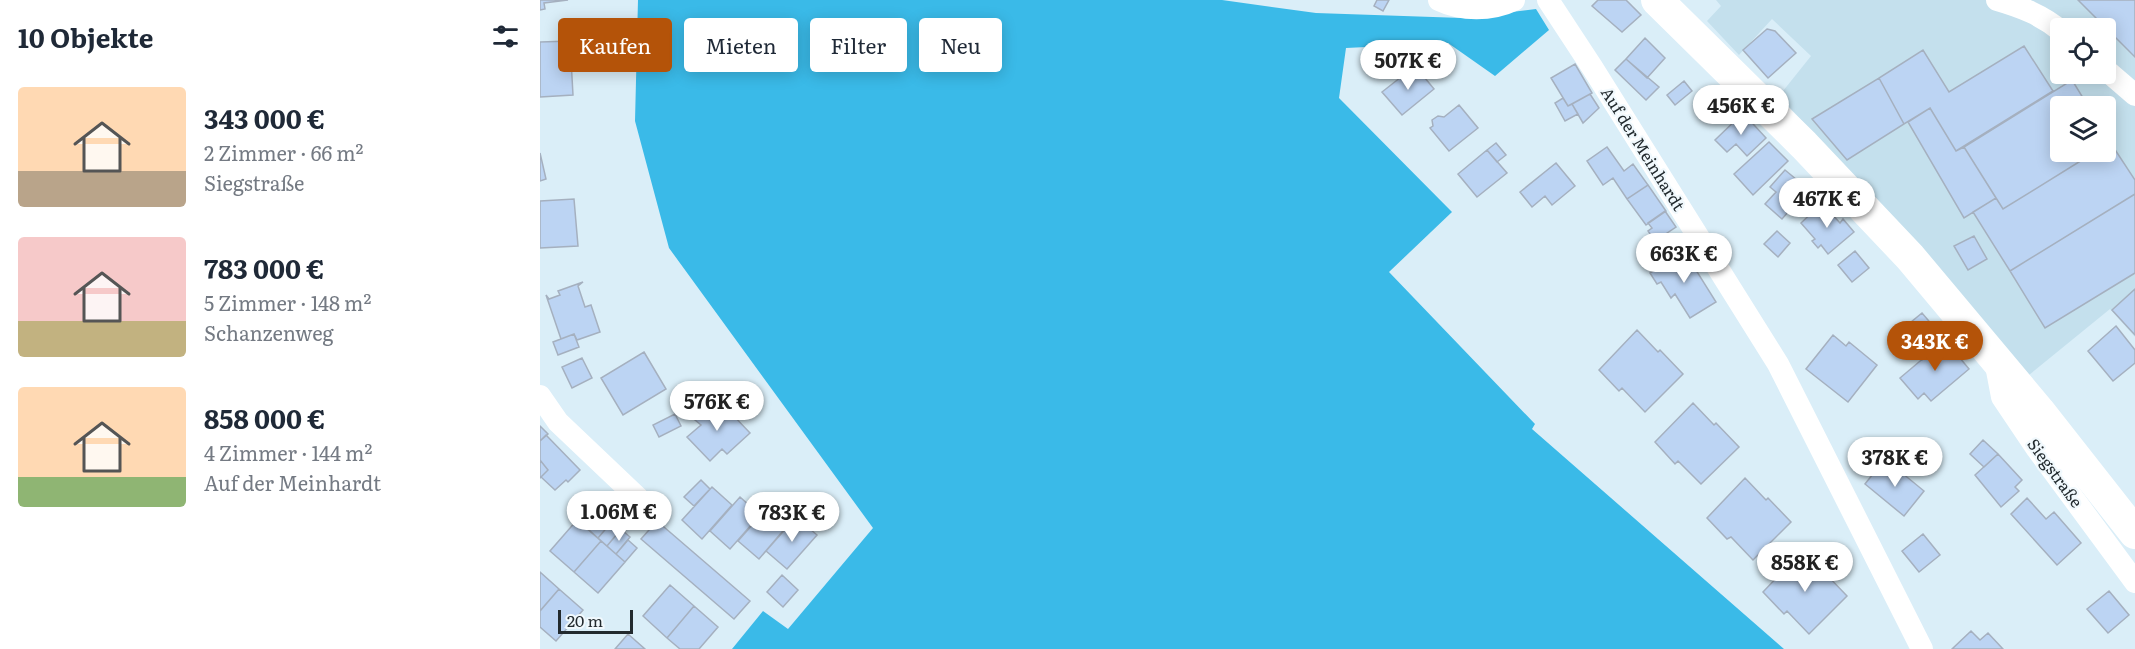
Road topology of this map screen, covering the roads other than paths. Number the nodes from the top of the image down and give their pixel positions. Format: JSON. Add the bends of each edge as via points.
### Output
{"nodes":[{"id":1,"x":1439,"y":0,"type":"edge"},
{"id":2,"x":1514,"y":0,"type":"edge"},
{"id":3,"x":1548,"y":0,"type":"edge"},
{"id":4,"x":1657,"y":0,"type":"edge"},
{"id":5,"x":1997,"y":0,"type":"edge"},
{"id":6,"x":2050,"y":22,"type":"edge"},
{"id":7,"x":2116,"y":79,"type":"edge"},
{"id":8,"x":2135,"y":95,"type":"edge"},
{"id":9,"x":1994,"y":356,"type":"junction"},
{"id":10,"x":540,"y":396,"type":"edge"},
{"id":11,"x":638,"y":498,"type":"dead end"},
{"id":12,"x":2135,"y":533,"type":"edge"},
{"id":13,"x":2135,"y":582,"type":"edge"},
{"id":14,"x":1922,"y":649,"type":"edge"}],
"edges":[{"from":1,"to":2,"type":"street","via":[[1473,9]]},
{"from":3,"to":14,"type":"street","name":"Auf der Meinhardt","via":[[1778,364]]},
{"from":4,"to":9,"type":"street","name":"Siegstraße","via":[[1849,192]]},
{"from":5,"to":6,"type":"street","via":[[2023,7]]},
{"from":7,"to":8,"type":"street"},
{"from":9,"to":12,"type":"street","name":"Siegstraße"},
{"from":9,"to":13,"type":"street","name":"Siegstraße","via":[[2002,397]]},
{"from":10,"to":11,"type":"street","via":[[558,422]]}]}
